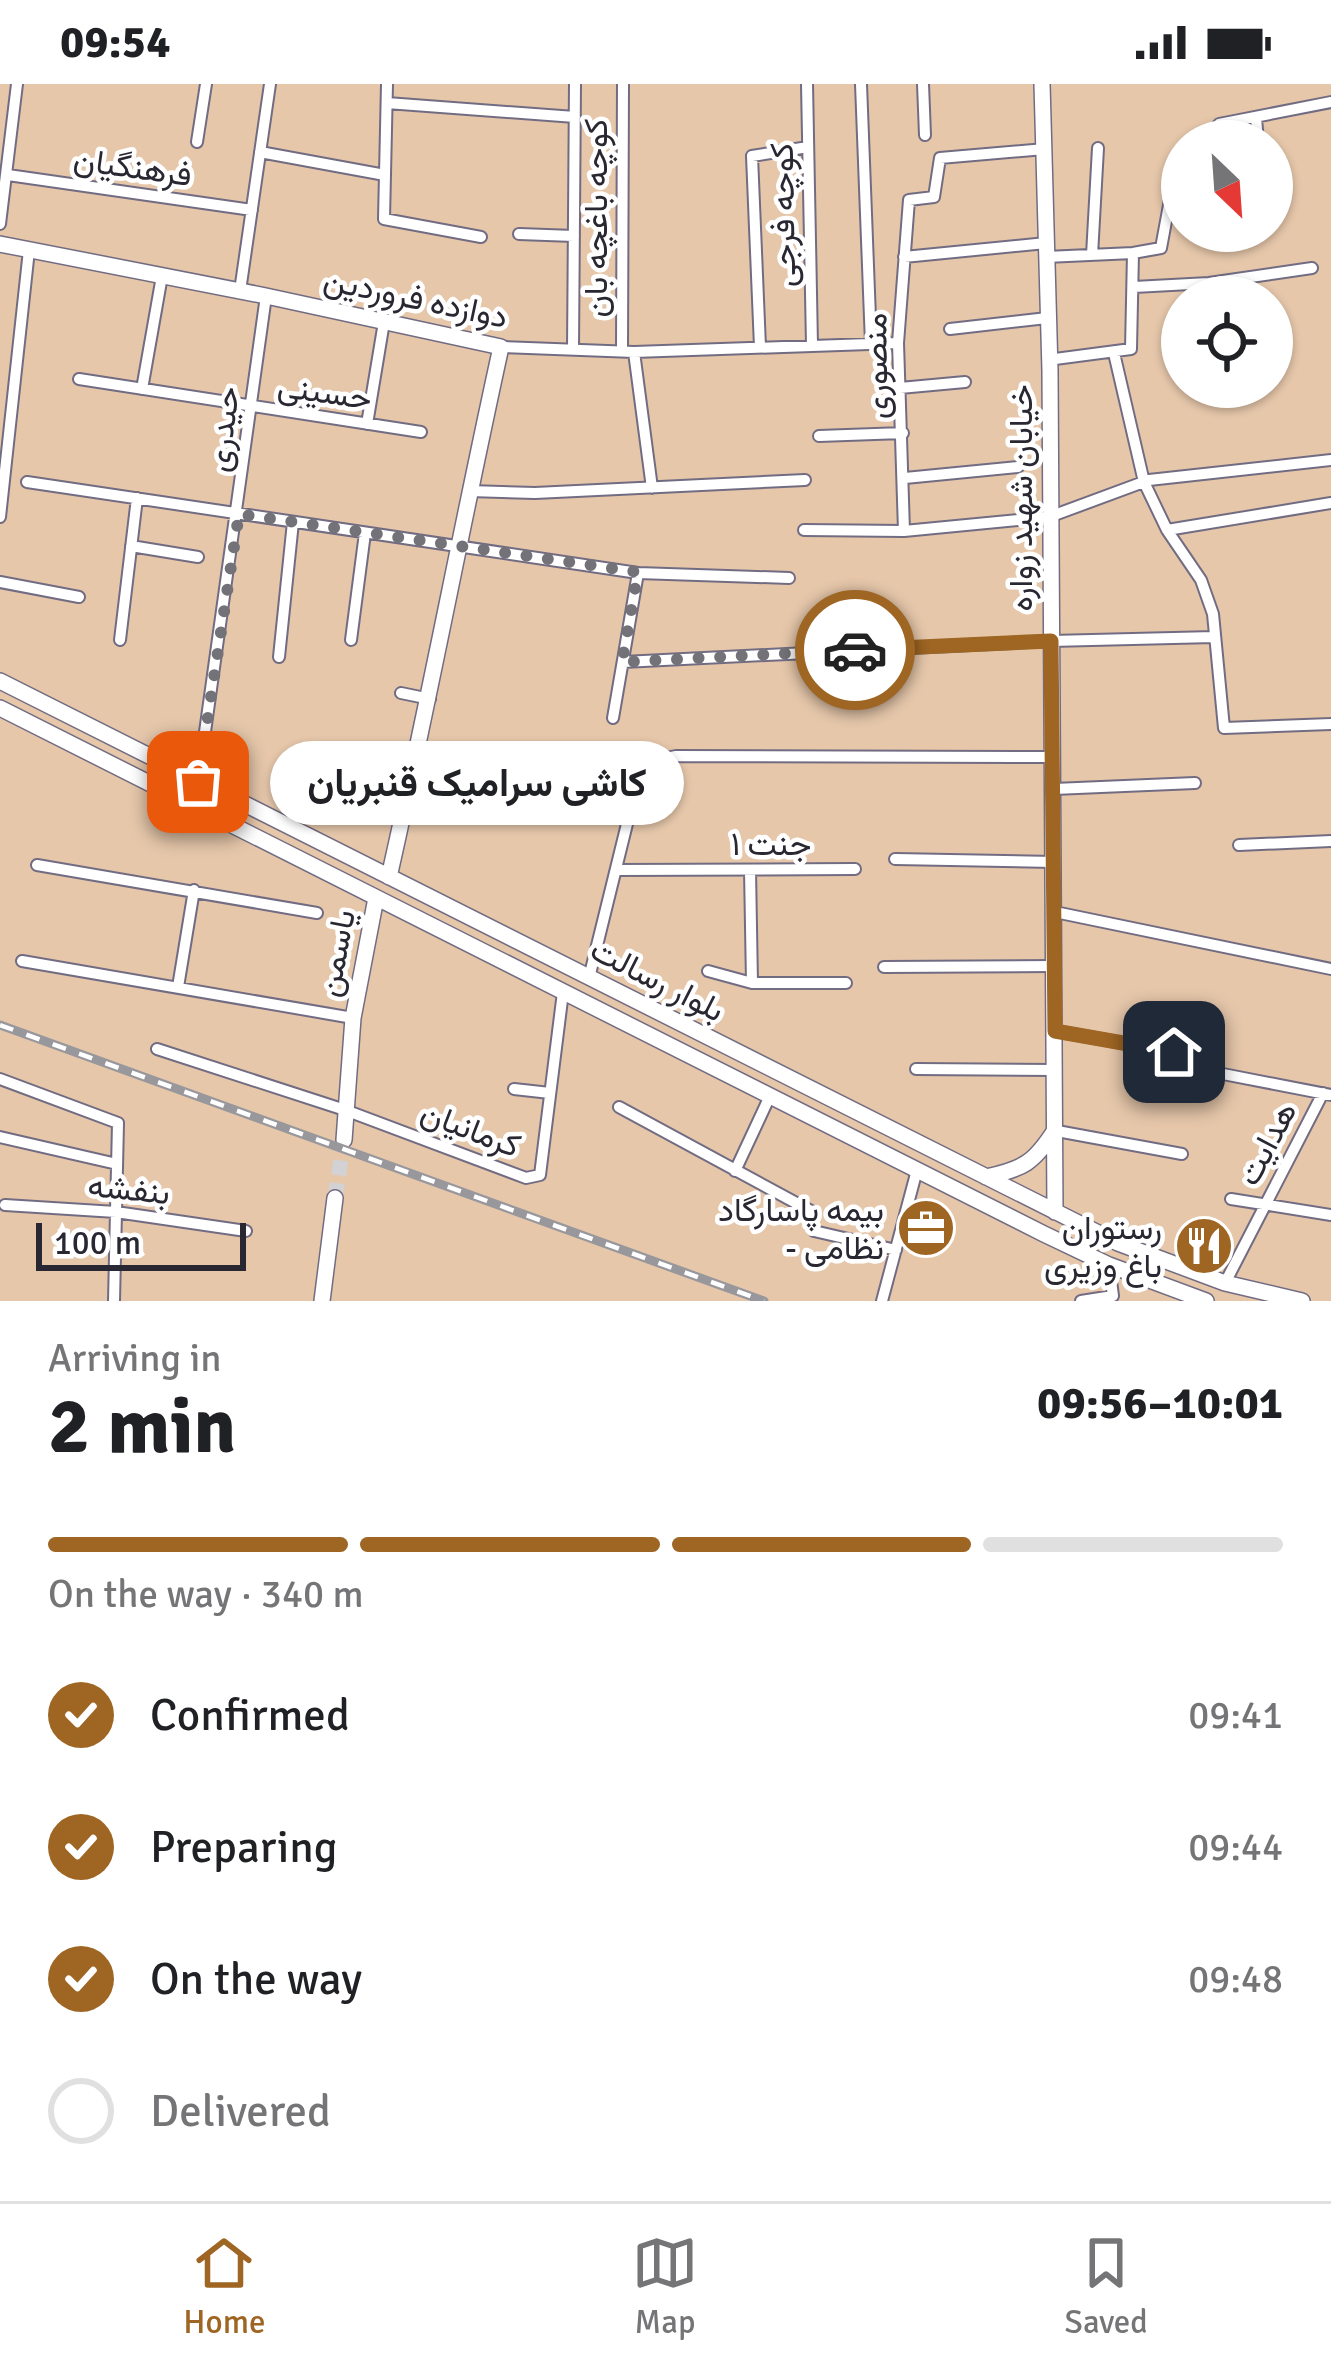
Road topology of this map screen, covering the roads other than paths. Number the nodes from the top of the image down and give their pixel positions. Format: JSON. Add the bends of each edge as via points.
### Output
{"nodes":[{"id":1,"x":16,"y":84,"type":"edge"},
{"id":2,"x":206,"y":84,"type":"edge"},
{"id":3,"x":270,"y":84,"type":"edge"},
{"id":4,"x":387,"y":84,"type":"edge"},
{"id":5,"x":575,"y":84,"type":"edge"},
{"id":6,"x":623,"y":84,"type":"edge"},
{"id":7,"x":807,"y":84,"type":"edge"},
{"id":8,"x":861,"y":84,"type":"edge"},
{"id":9,"x":923,"y":84,"type":"edge"},
{"id":10,"x":1042,"y":84,"type":"edge"},
{"id":11,"x":1331,"y":102,"type":"edge"},
{"id":12,"x":387,"y":103,"type":"junction"},
{"id":13,"x":575,"y":118,"type":"junction"},
{"id":14,"x":1256,"y":118,"type":"joint"},
{"id":15,"x":1244,"y":120,"type":"edge"},
{"id":16,"x":926,"y":135,"type":"dead end"},
{"id":17,"x":197,"y":142,"type":"dead end"},
{"id":18,"x":808,"y":147,"type":"junction"},
{"id":19,"x":1098,"y":148,"type":"dead end"},
{"id":20,"x":1045,"y":149,"type":"junction"},
{"id":21,"x":260,"y":152,"type":"junction"},
{"id":22,"x":8,"y":175,"type":"junction"},
{"id":23,"x":385,"y":175,"type":"junction"},
{"id":24,"x":252,"y":210,"type":"junction"},
{"id":25,"x":0,"y":224,"type":"edge"},
{"id":26,"x":519,"y":234,"type":"dead end"},
{"id":27,"x":574,"y":236,"type":"junction"},
{"id":28,"x":482,"y":238,"type":"dead end"},
{"id":29,"x":0,"y":244,"type":"edge"},
{"id":30,"x":1161,"y":248,"type":"edge"},
{"id":31,"x":29,"y":250,"type":"junction"},
{"id":32,"x":1046,"y":250,"type":"junction"},
{"id":33,"x":1133,"y":253,"type":"junction"},
{"id":34,"x":1092,"y":255,"type":"junction"},
{"id":35,"x":904,"y":257,"type":"junction"},
{"id":36,"x":1312,"y":268,"type":"dead end"},
{"id":37,"x":163,"y":276,"type":"junction"},
{"id":38,"x":1134,"y":287,"type":"junction"},
{"id":39,"x":240,"y":291,"type":"junction"},
{"id":40,"x":266,"y":296,"type":"junction"},
{"id":41,"x":1047,"y":318,"type":"junction"},
{"id":42,"x":385,"y":322,"type":"junction"},
{"id":43,"x":950,"y":329,"type":"dead end"},
{"id":44,"x":872,"y":344,"type":"junction"},
{"id":45,"x":898,"y":344,"type":"junction"},
{"id":46,"x":812,"y":345,"type":"junction"},
{"id":47,"x":501,"y":347,"type":"junction"},
{"id":48,"x":760,"y":347,"type":"junction"},
{"id":49,"x":573,"y":350,"type":"junction"},
{"id":50,"x":628,"y":352,"type":"junction"},
{"id":51,"x":1114,"y":353,"type":"junction"},
{"id":52,"x":1055,"y":359,"type":"dead end"},
{"id":53,"x":79,"y":379,"type":"dead end"},
{"id":54,"x":965,"y":382,"type":"dead end"},
{"id":55,"x":900,"y":388,"type":"junction"},
{"id":56,"x":142,"y":389,"type":"junction"},
{"id":57,"x":252,"y":407,"type":"junction"},
{"id":58,"x":367,"y":424,"type":"junction"},
{"id":59,"x":421,"y":432,"type":"dead end"},
{"id":60,"x":902,"y":433,"type":"junction"},
{"id":61,"x":819,"y":436,"type":"dead end"},
{"id":62,"x":1331,"y":460,"type":"edge"},
{"id":63,"x":1018,"y":467,"type":"dead end"},
{"id":64,"x":905,"y":478,"type":"junction"},
{"id":65,"x":805,"y":480,"type":"dead end"},
{"id":66,"x":27,"y":482,"type":"dead end"},
{"id":67,"x":1144,"y":482,"type":"junction"},
{"id":68,"x":652,"y":488,"type":"junction"},
{"id":69,"x":469,"y":491,"type":"junction"},
{"id":70,"x":137,"y":498,"type":"junction"},
{"id":71,"x":1331,"y":503,"type":"edge"},
{"id":72,"x":239,"y":514,"type":"junction"},
{"id":73,"x":1049,"y":517,"type":"junction"},
{"id":74,"x":0,"y":518,"type":"edge"},
{"id":75,"x":293,"y":522,"type":"junction"},
{"id":76,"x":804,"y":530,"type":"dead end"},
{"id":77,"x":1167,"y":530,"type":"junction"},
{"id":78,"x":904,"y":531,"type":"junction"},
{"id":79,"x":365,"y":533,"type":"junction"},
{"id":80,"x":131,"y":546,"type":"junction"},
{"id":81,"x":457,"y":547,"type":"junction"},
{"id":82,"x":198,"y":557,"type":"dead end"},
{"id":83,"x":638,"y":572,"type":"junction"},
{"id":84,"x":789,"y":578,"type":"dead end"},
{"id":85,"x":0,"y":582,"type":"edge"},
{"id":86,"x":79,"y":597,"type":"dead end"},
{"id":87,"x":1214,"y":637,"type":"junction"},
{"id":88,"x":120,"y":640,"type":"dead end"},
{"id":89,"x":351,"y":640,"type":"dead end"},
{"id":90,"x":1051,"y":641,"type":"junction"},
{"id":91,"x":279,"y":657,"type":"dead end"},
{"id":92,"x":622,"y":662,"type":"junction"},
{"id":93,"x":0,"y":681,"type":"edge"},
{"id":94,"x":401,"y":693,"type":"dead end"},
{"id":95,"x":430,"y":699,"type":"junction"},
{"id":96,"x":0,"y":708,"type":"edge"},
{"id":97,"x":613,"y":718,"type":"dead end"},
{"id":98,"x":1331,"y":724,"type":"edge"},
{"id":99,"x":1053,"y":757,"type":"junction"},
{"id":100,"x":198,"y":782,"type":"junction"},
{"id":101,"x":1195,"y":783,"type":"dead end"},
{"id":102,"x":1054,"y":789,"type":"junction"},
{"id":103,"x":1331,"y":841,"type":"edge"},
{"id":104,"x":1239,"y":845,"type":"dead end"},
{"id":105,"x":895,"y":859,"type":"dead end"},
{"id":106,"x":1054,"y":862,"type":"junction"},
{"id":107,"x":38,"y":865,"type":"dead end"},
{"id":108,"x":855,"y":869,"type":"dead end"},
{"id":109,"x":616,"y":870,"type":"junction"},
{"id":110,"x":751,"y":870,"type":"junction"},
{"id":111,"x":389,"y":878,"type":"junction"},
{"id":112,"x":194,"y":890,"type":"junction"},
{"id":113,"x":376,"y":898,"type":"junction"},
{"id":114,"x":1055,"y":912,"type":"junction"},
{"id":115,"x":317,"y":913,"type":"dead end"},
{"id":116,"x":22,"y":962,"type":"dead end"},
{"id":117,"x":1055,"y":966,"type":"junction"},
{"id":118,"x":884,"y":967,"type":"dead end"},
{"id":119,"x":1331,"y":969,"type":"edge"},
{"id":120,"x":708,"y":971,"type":"dead end"},
{"id":121,"x":589,"y":978,"type":"junction"},
{"id":122,"x":752,"y":983,"type":"junction"},
{"id":123,"x":846,"y":983,"type":"dead end"},
{"id":124,"x":178,"y":987,"type":"junction"},
{"id":125,"x":563,"y":992,"type":"junction"},
{"id":126,"x":352,"y":1018,"type":"junction"},
{"id":127,"x":1055,"y":1031,"type":"junction"},
{"id":128,"x":158,"y":1048,"type":"dead end"},
{"id":129,"x":1213,"y":1059,"type":"dead end"},
{"id":130,"x":916,"y":1069,"type":"dead end"},
{"id":131,"x":1056,"y":1070,"type":"junction"},
{"id":132,"x":1223,"y":1074,"type":"dead end"},
{"id":133,"x":0,"y":1079,"type":"edge"},
{"id":134,"x":514,"y":1089,"type":"dead end"},
{"id":135,"x":550,"y":1093,"type":"junction"},
{"id":136,"x":1327,"y":1094,"type":"edge"},
{"id":137,"x":770,"y":1096,"type":"junction"},
{"id":138,"x":619,"y":1107,"type":"dead end"},
{"id":139,"x":345,"y":1110,"type":"junction"},
{"id":140,"x":878,"y":1123,"type":"junction"},
{"id":141,"x":1057,"y":1129,"type":"junction"},
{"id":142,"x":0,"y":1137,"type":"edge"},
{"id":143,"x":344,"y":1140,"type":"tunnel mouth"},
{"id":144,"x":866,"y":1144,"type":"junction"},
{"id":145,"x":1182,"y":1154,"type":"dead end"},
{"id":146,"x":117,"y":1164,"type":"junction"},
{"id":147,"x":917,"y":1170,"type":"junction"},
{"id":148,"x":735,"y":1171,"type":"junction"},
{"id":149,"x":986,"y":1178,"type":"junction"},
{"id":150,"x":335,"y":1198,"type":"tunnel mouth"},
{"id":151,"x":1231,"y":1199,"type":"dead end"},
{"id":152,"x":1264,"y":1204,"type":"junction"},
{"id":153,"x":5,"y":1205,"type":"dead end"},
{"id":154,"x":812,"y":1211,"type":"dead end"},
{"id":155,"x":116,"y":1212,"type":"junction"},
{"id":156,"x":1055,"y":1212,"type":"junction"},
{"id":157,"x":1331,"y":1215,"type":"edge"},
{"id":158,"x":246,"y":1231,"type":"dead end"},
{"id":159,"x":814,"y":1231,"type":"dead end"},
{"id":160,"x":896,"y":1250,"type":"junction"},
{"id":161,"x":1108,"y":1265,"type":"junction"},
{"id":162,"x":1225,"y":1283,"type":"junction"},
{"id":163,"x":1296,"y":1300,"type":"edge"},
{"id":164,"x":114,"y":1301,"type":"edge"},
{"id":165,"x":322,"y":1301,"type":"edge"},
{"id":166,"x":882,"y":1301,"type":"edge"},
{"id":167,"x":1082,"y":1301,"type":"edge"},
{"id":168,"x":1206,"y":1301,"type":"edge"}],
"edges":[{"from":1,"to":22,"type":"street"},
{"from":2,"to":17,"type":"street"},
{"from":3,"to":21,"type":"street"},
{"from":4,"to":12,"type":"street"},
{"from":5,"to":13,"type":"street"},
{"from":6,"to":50,"type":"street","name":"کوچه باغچه بان"},
{"from":7,"to":18,"type":"street","name":"کوچه فرجی"},
{"from":8,"to":44,"type":"street"},
{"from":9,"to":16,"type":"street"},
{"from":10,"to":20,"type":"main road","name":"خیابان شهید زواره"},
{"from":11,"to":14,"type":"street"},
{"from":12,"to":13,"type":"street"},
{"from":12,"to":23,"type":"street"},
{"from":13,"to":27,"type":"street"},
{"from":14,"to":15,"type":"street"},
{"from":18,"to":46,"type":"street","name":"کوچه فرجی"},
{"from":18,"to":48,"type":"street","via":[[752,156]]},
{"from":19,"to":34,"type":"street"},
{"from":20,"to":32,"type":"main road","name":"خیابان شهید زواره"},
{"from":20,"to":35,"type":"street","name":"منصوری","via":[[940,158],[934,197],[909,200]]},
{"from":21,"to":23,"type":"street"},
{"from":21,"to":24,"type":"street"},
{"from":22,"to":24,"type":"street","name":"فرهنگیان"},
{"from":22,"to":25,"type":"street"},
{"from":23,"to":28,"type":"street","via":[[384,219]]},
{"from":24,"to":39,"type":"street"},
{"from":26,"to":27,"type":"street"},
{"from":27,"to":49,"type":"street"},
{"from":29,"to":31,"type":"main road","name":"دوازده فروردین"},
{"from":30,"to":33,"type":"street"},
{"from":31,"to":37,"type":"main road","name":"دوازده فروردین"},
{"from":31,"to":74,"type":"street"},
{"from":32,"to":34,"type":"street"},
{"from":32,"to":35,"type":"street"},
{"from":32,"to":41,"type":"main road","name":"خیابان شهید زواره"},
{"from":33,"to":34,"type":"street"},
{"from":33,"to":38,"type":"street"},
{"from":35,"to":45,"type":"street","name":"منصوری"},
{"from":36,"to":38,"type":"street"},
{"from":37,"to":39,"type":"main road","name":"دوازده فروردین"},
{"from":37,"to":56,"type":"street"},
{"from":38,"to":51,"type":"street","via":[[1131,349]]},
{"from":39,"to":40,"type":"main road","name":"دوازده فروردین"},
{"from":40,"to":42,"type":"main road","name":"دوازده فروردین"},
{"from":40,"to":57,"type":"street","name":"حیدری"},
{"from":41,"to":43,"type":"street"},
{"from":41,"to":73,"type":"main road","name":"خیابان شهید زواره"},
{"from":42,"to":47,"type":"main road","name":"دوازده فروردین"},
{"from":42,"to":58,"type":"street"},
{"from":44,"to":45,"type":"street","name":"دوازده فروردین"},
{"from":44,"to":46,"type":"street","name":"دوازده فروردین"},
{"from":45,"to":55,"type":"street","name":"منصوری"},
{"from":46,"to":48,"type":"street","name":"دوازده فروردین"},
{"from":47,"to":49,"type":"street","name":"دوازده فروردین"},
{"from":47,"to":69,"type":"main road"},
{"from":48,"to":50,"type":"street","name":"دوازده فروردین"},
{"from":49,"to":50,"type":"street","name":"دوازده فروردین"},
{"from":50,"to":68,"type":"street","name":"کوچه باغچه بان"},
{"from":51,"to":52,"type":"street"},
{"from":51,"to":67,"type":"street"},
{"from":53,"to":56,"type":"street","name":"حسینی"},
{"from":54,"to":55,"type":"street"},
{"from":55,"to":60,"type":"street","name":"منصوری"},
{"from":56,"to":57,"type":"street","name":"حسینی"},
{"from":57,"to":58,"type":"street","name":"حسینی"},
{"from":57,"to":72,"type":"street","name":"حیدری"},
{"from":58,"to":59,"type":"street","name":"حسینی"},
{"from":60,"to":61,"type":"street"},
{"from":60,"to":64,"type":"street","name":"منصوری"},
{"from":62,"to":67,"type":"street"},
{"from":63,"to":64,"type":"street"},
{"from":64,"to":78,"type":"street","name":"منصوری"},
{"from":65,"to":68,"type":"street"},
{"from":66,"to":70,"type":"street"},
{"from":67,"to":73,"type":"street"},
{"from":67,"to":77,"type":"street"},
{"from":68,"to":69,"type":"street"},
{"from":69,"to":81,"type":"main road"},
{"from":70,"to":72,"type":"street"},
{"from":70,"to":80,"type":"street"},
{"from":71,"to":77,"type":"street"},
{"from":72,"to":75,"type":"street"},
{"from":72,"to":100,"type":"street","name":"حیدری"},
{"from":73,"to":78,"type":"street"},
{"from":73,"to":90,"type":"main road","name":"خیابان شهید زواره"},
{"from":75,"to":79,"type":"street"},
{"from":75,"to":91,"type":"street"},
{"from":76,"to":78,"type":"street"},
{"from":77,"to":87,"type":"street","via":[[1201,580]]},
{"from":79,"to":81,"type":"street"},
{"from":79,"to":89,"type":"street"},
{"from":80,"to":82,"type":"street"},
{"from":80,"to":88,"type":"street"},
{"from":81,"to":83,"type":"street"},
{"from":81,"to":95,"type":"main road"},
{"from":83,"to":84,"type":"street"},
{"from":83,"to":92,"type":"street"},
{"from":85,"to":86,"type":"street"},
{"from":87,"to":90,"type":"street"},
{"from":87,"to":98,"type":"street","via":[[1224,728]]},
{"from":90,"to":92,"type":"street"},
{"from":90,"to":99,"type":"main road","name":"خیابان شهید زواره"},
{"from":92,"to":97,"type":"street"},
{"from":93,"to":100,"type":"main road","name":"بلوار رسالت"},
{"from":94,"to":95,"type":"street"},
{"from":95,"to":111,"type":"main road"},
{"from":96,"to":113,"type":"main road","name":"بلوار رسالت"},
{"from":99,"to":102,"type":"main road","name":"خیابان شهید زواره"},
{"from":99,"to":109,"type":"street","via":[[676,756],[642,763]]},
{"from":100,"to":111,"type":"main road","name":"بلوار رسالت"},
{"from":101,"to":102,"type":"street"},
{"from":102,"to":106,"type":"main road","name":"خیابان شهید زواره"},
{"from":103,"to":104,"type":"street"},
{"from":105,"to":106,"type":"street"},
{"from":106,"to":114,"type":"main road","name":"خیابان شهید زواره"},
{"from":107,"to":112,"type":"street"},
{"from":108,"to":110,"type":"street","name":"جنت ۱"},
{"from":109,"to":110,"type":"street","name":"جنت ۱"},
{"from":109,"to":121,"type":"street"},
{"from":110,"to":122,"type":"street"},
{"from":111,"to":121,"type":"main road","name":"بلوار رسالت"},
{"from":112,"to":115,"type":"street"},
{"from":112,"to":124,"type":"street"},
{"from":113,"to":125,"type":"main road","name":"بلوار رسالت"},
{"from":113,"to":126,"type":"main road","name":"یاسمن"},
{"from":114,"to":117,"type":"main road","name":"خیابان شهید زواره"},
{"from":114,"to":119,"type":"street"},
{"from":116,"to":124,"type":"street"},
{"from":117,"to":118,"type":"street"},
{"from":117,"to":127,"type":"main road","name":"خیابان شهید زواره"},
{"from":120,"to":122,"type":"street"},
{"from":121,"to":140,"type":"main road","name":"بلوار رسالت"},
{"from":122,"to":123,"type":"street"},
{"from":124,"to":126,"type":"street"},
{"from":125,"to":135,"type":"street","name":"کرمانیان"},
{"from":125,"to":137,"type":"main road","name":"بلوار رسالت"},
{"from":126,"to":139,"type":"main road","name":"یاسمن"},
{"from":127,"to":129,"type":"street"},
{"from":127,"to":131,"type":"main road","name":"خیابان شهید زواره"},
{"from":128,"to":139,"type":"street"},
{"from":130,"to":131,"type":"street"},
{"from":131,"to":141,"type":"main road","name":"خیابان شهید زواره"},
{"from":132,"to":136,"type":"street"},
{"from":133,"to":146,"type":"street","via":[[118,1124]]},
{"from":134,"to":135,"type":"street"},
{"from":135,"to":139,"type":"street","name":"کرمانیان","via":[[540,1175],[526,1178]]},
{"from":136,"to":152,"type":"street","name":"هدایت"},
{"from":137,"to":144,"type":"main road","name":"بلوار رسالت"},
{"from":137,"to":148,"type":"street"},
{"from":138,"to":148,"type":"street"},
{"from":139,"to":143,"type":"main road","name":"یاسمن"},
{"from":140,"to":144,"type":"main road"},
{"from":140,"to":149,"type":"main road","name":"بلوار رسالت"},
{"from":141,"to":145,"type":"street"},
{"from":141,"to":149,"type":"main road","via":[[1021,1169]]},
{"from":141,"to":156,"type":"main road","name":"خیابان شهید زواره"},
{"from":142,"to":146,"type":"street"},
{"from":144,"to":147,"type":"main road","name":"بلوار رسالت"},
{"from":146,"to":155,"type":"street"},
{"from":147,"to":160,"type":"street"},
{"from":147,"to":161,"type":"main road","name":"بلوار رسالت"},
{"from":148,"to":154,"type":"street"},
{"from":149,"to":156,"type":"main road","name":"بلوار رسالت"},
{"from":150,"to":165,"type":"main road"},
{"from":151,"to":152,"type":"street"},
{"from":152,"to":157,"type":"street"},
{"from":152,"to":162,"type":"street","name":"هدایت"},
{"from":153,"to":155,"type":"street","name":"بنفشه"},
{"from":155,"to":158,"type":"street","name":"بنفشه"},
{"from":155,"to":164,"type":"street"},
{"from":156,"to":162,"type":"main road","name":"بلوار رسالت"},
{"from":159,"to":160,"type":"street"},
{"from":160,"to":166,"type":"street"},
{"from":161,"to":167,"type":"street","via":[[1113,1296]]},
{"from":161,"to":168,"type":"main road","name":"بلوار رسالت"},
{"from":162,"to":163,"type":"main road","name":"بلوار رسالت"}]}
